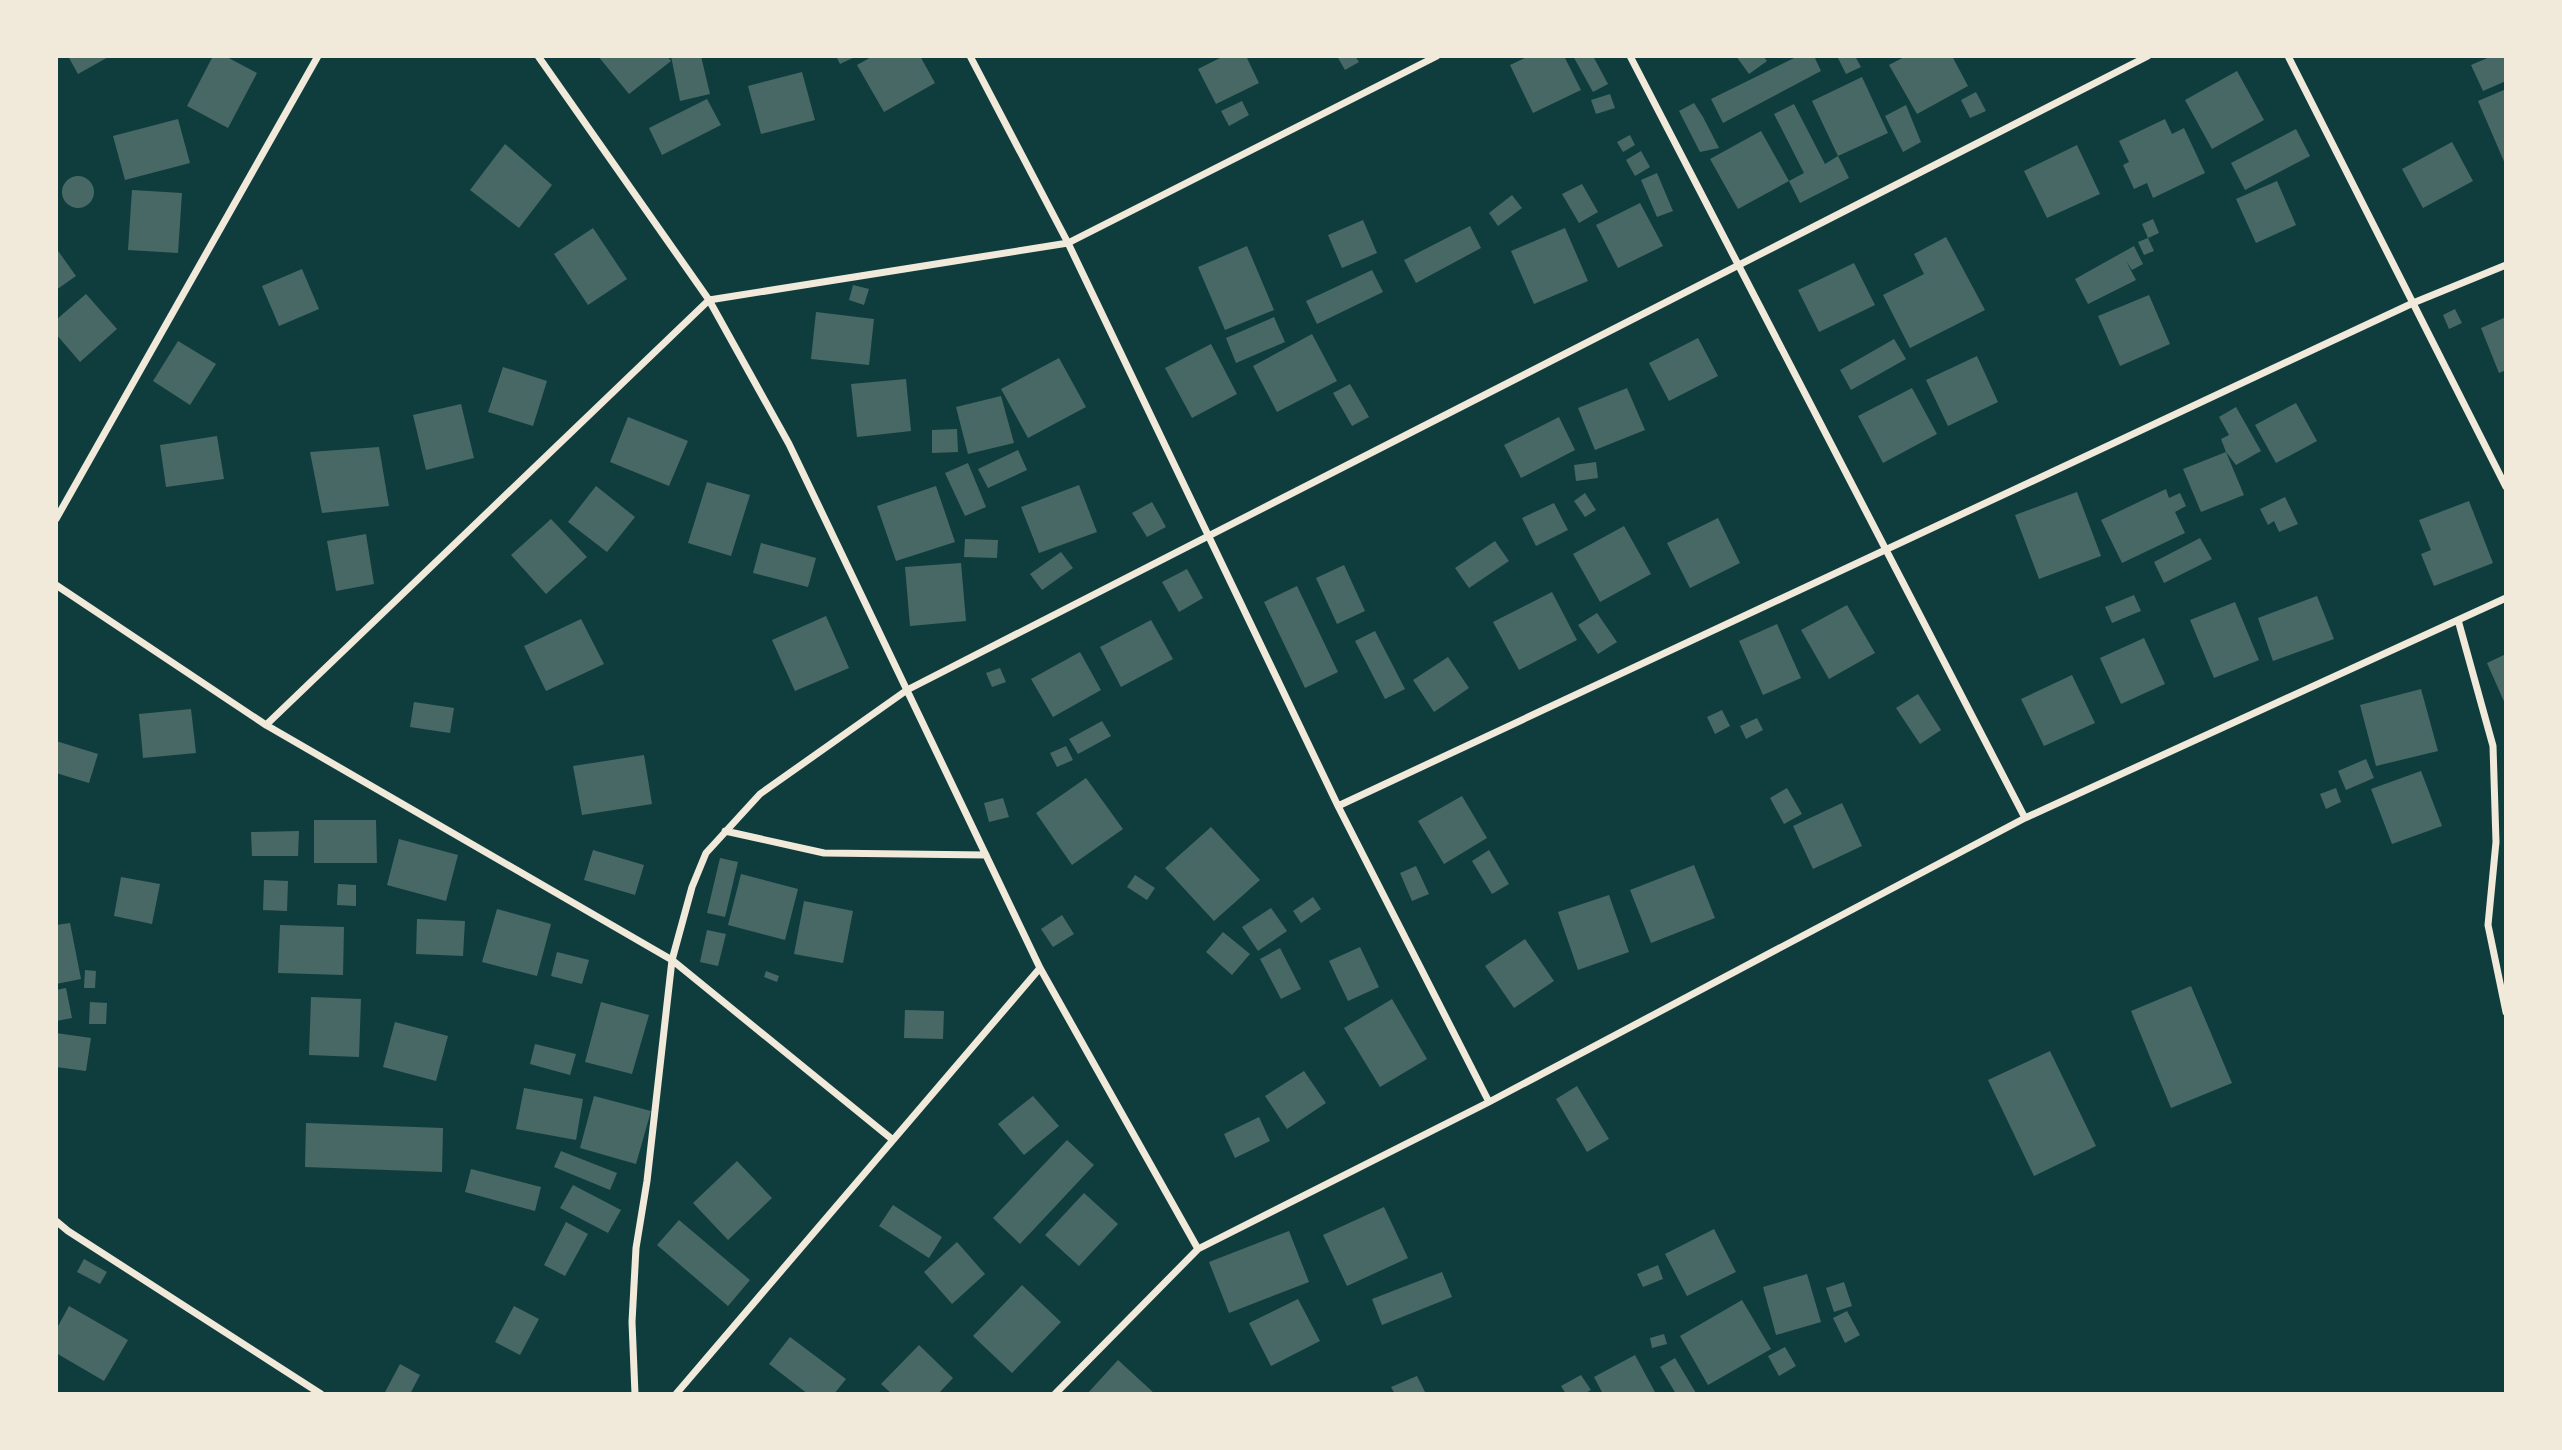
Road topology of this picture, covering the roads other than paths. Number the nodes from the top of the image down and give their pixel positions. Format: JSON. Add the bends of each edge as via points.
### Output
{"nodes":[{"id":1,"x":318,"y":56,"type":"edge"},
{"id":2,"x":538,"y":56,"type":"edge"},
{"id":3,"x":970,"y":56,"type":"edge"},
{"id":4,"x":1437,"y":56,"type":"edge"},
{"id":5,"x":1630,"y":56,"type":"edge"},
{"id":6,"x":2148,"y":56,"type":"edge"},
{"id":7,"x":2288,"y":56,"type":"edge"},
{"id":8,"x":1068,"y":243,"type":"junction"},
{"id":9,"x":1739,"y":265,"type":"junction"},
{"id":10,"x":2506,"y":265,"type":"edge"},
{"id":11,"x":709,"y":300,"type":"junction"},
{"id":12,"x":2413,"y":303,"type":"junction"},
{"id":13,"x":2506,"y":486,"type":"edge"},
{"id":14,"x":56,"y":519,"type":"edge"},
{"id":15,"x":1209,"y":536,"type":"junction"},
{"id":16,"x":1885,"y":550,"type":"junction"},
{"id":17,"x":56,"y":585,"type":"edge"},
{"id":18,"x":2506,"y":598,"type":"edge"},
{"id":19,"x":2458,"y":620,"type":"junction"},
{"id":20,"x":907,"y":690,"type":"junction"},
{"id":21,"x":266,"y":725,"type":"junction"},
{"id":22,"x":1338,"y":806,"type":"junction"},
{"id":23,"x":2025,"y":818,"type":"junction"},
{"id":24,"x":725,"y":831,"type":"junction"},
{"id":25,"x":986,"y":855,"type":"junction"},
{"id":26,"x":672,"y":960,"type":"junction"},
{"id":27,"x":1040,"y":968,"type":"junction"},
{"id":28,"x":2506,"y":1012,"type":"edge"},
{"id":29,"x":1489,"y":1102,"type":"junction"},
{"id":30,"x":893,"y":1140,"type":"junction"},
{"id":31,"x":56,"y":1222,"type":"edge"},
{"id":32,"x":1199,"y":1249,"type":"junction"},
{"id":33,"x":321,"y":1394,"type":"edge"},
{"id":34,"x":635,"y":1394,"type":"edge"},
{"id":35,"x":676,"y":1394,"type":"edge"},
{"id":36,"x":1055,"y":1394,"type":"edge"}],
"edges":[{"from":1,"to":14,"type":"street"},
{"from":2,"to":11,"type":"street"},
{"from":3,"to":8,"type":"street"},
{"from":4,"to":8,"type":"street"},
{"from":5,"to":9,"type":"street"},
{"from":6,"to":9,"type":"street"},
{"from":7,"to":12,"type":"street"},
{"from":8,"to":11,"type":"street"},
{"from":8,"to":15,"type":"street"},
{"from":9,"to":15,"type":"street"},
{"from":9,"to":16,"type":"street"},
{"from":10,"to":12,"type":"street"},
{"from":11,"to":20,"type":"street","via":[[789,444]]},
{"from":11,"to":21,"type":"street"},
{"from":12,"to":13,"type":"street"},
{"from":12,"to":16,"type":"street"},
{"from":15,"to":20,"type":"street"},
{"from":15,"to":22,"type":"street"},
{"from":16,"to":22,"type":"street"},
{"from":16,"to":23,"type":"street"},
{"from":17,"to":21,"type":"street"},
{"from":18,"to":19,"type":"street"},
{"from":19,"to":23,"type":"street"},
{"from":19,"to":28,"type":"street","via":[[2493,746],[2496,842],[2488,925]]},
{"from":20,"to":24,"type":"street","via":[[760,794]]},
{"from":20,"to":25,"type":"street"},
{"from":21,"to":26,"type":"street"},
{"from":22,"to":29,"type":"street"},
{"from":23,"to":29,"type":"street"},
{"from":24,"to":25,"type":"street","via":[[824,853]]},
{"from":24,"to":26,"type":"street","via":[[706,853],[692,887]]},
{"from":25,"to":27,"type":"street"},
{"from":26,"to":30,"type":"street"},
{"from":26,"to":34,"type":"street","via":[[636,1248]]},
{"from":27,"to":30,"type":"street"},
{"from":27,"to":32,"type":"street"},
{"from":29,"to":32,"type":"street"},
{"from":30,"to":35,"type":"street"},
{"from":31,"to":33,"type":"street"},
{"from":32,"to":36,"type":"street"}]}
